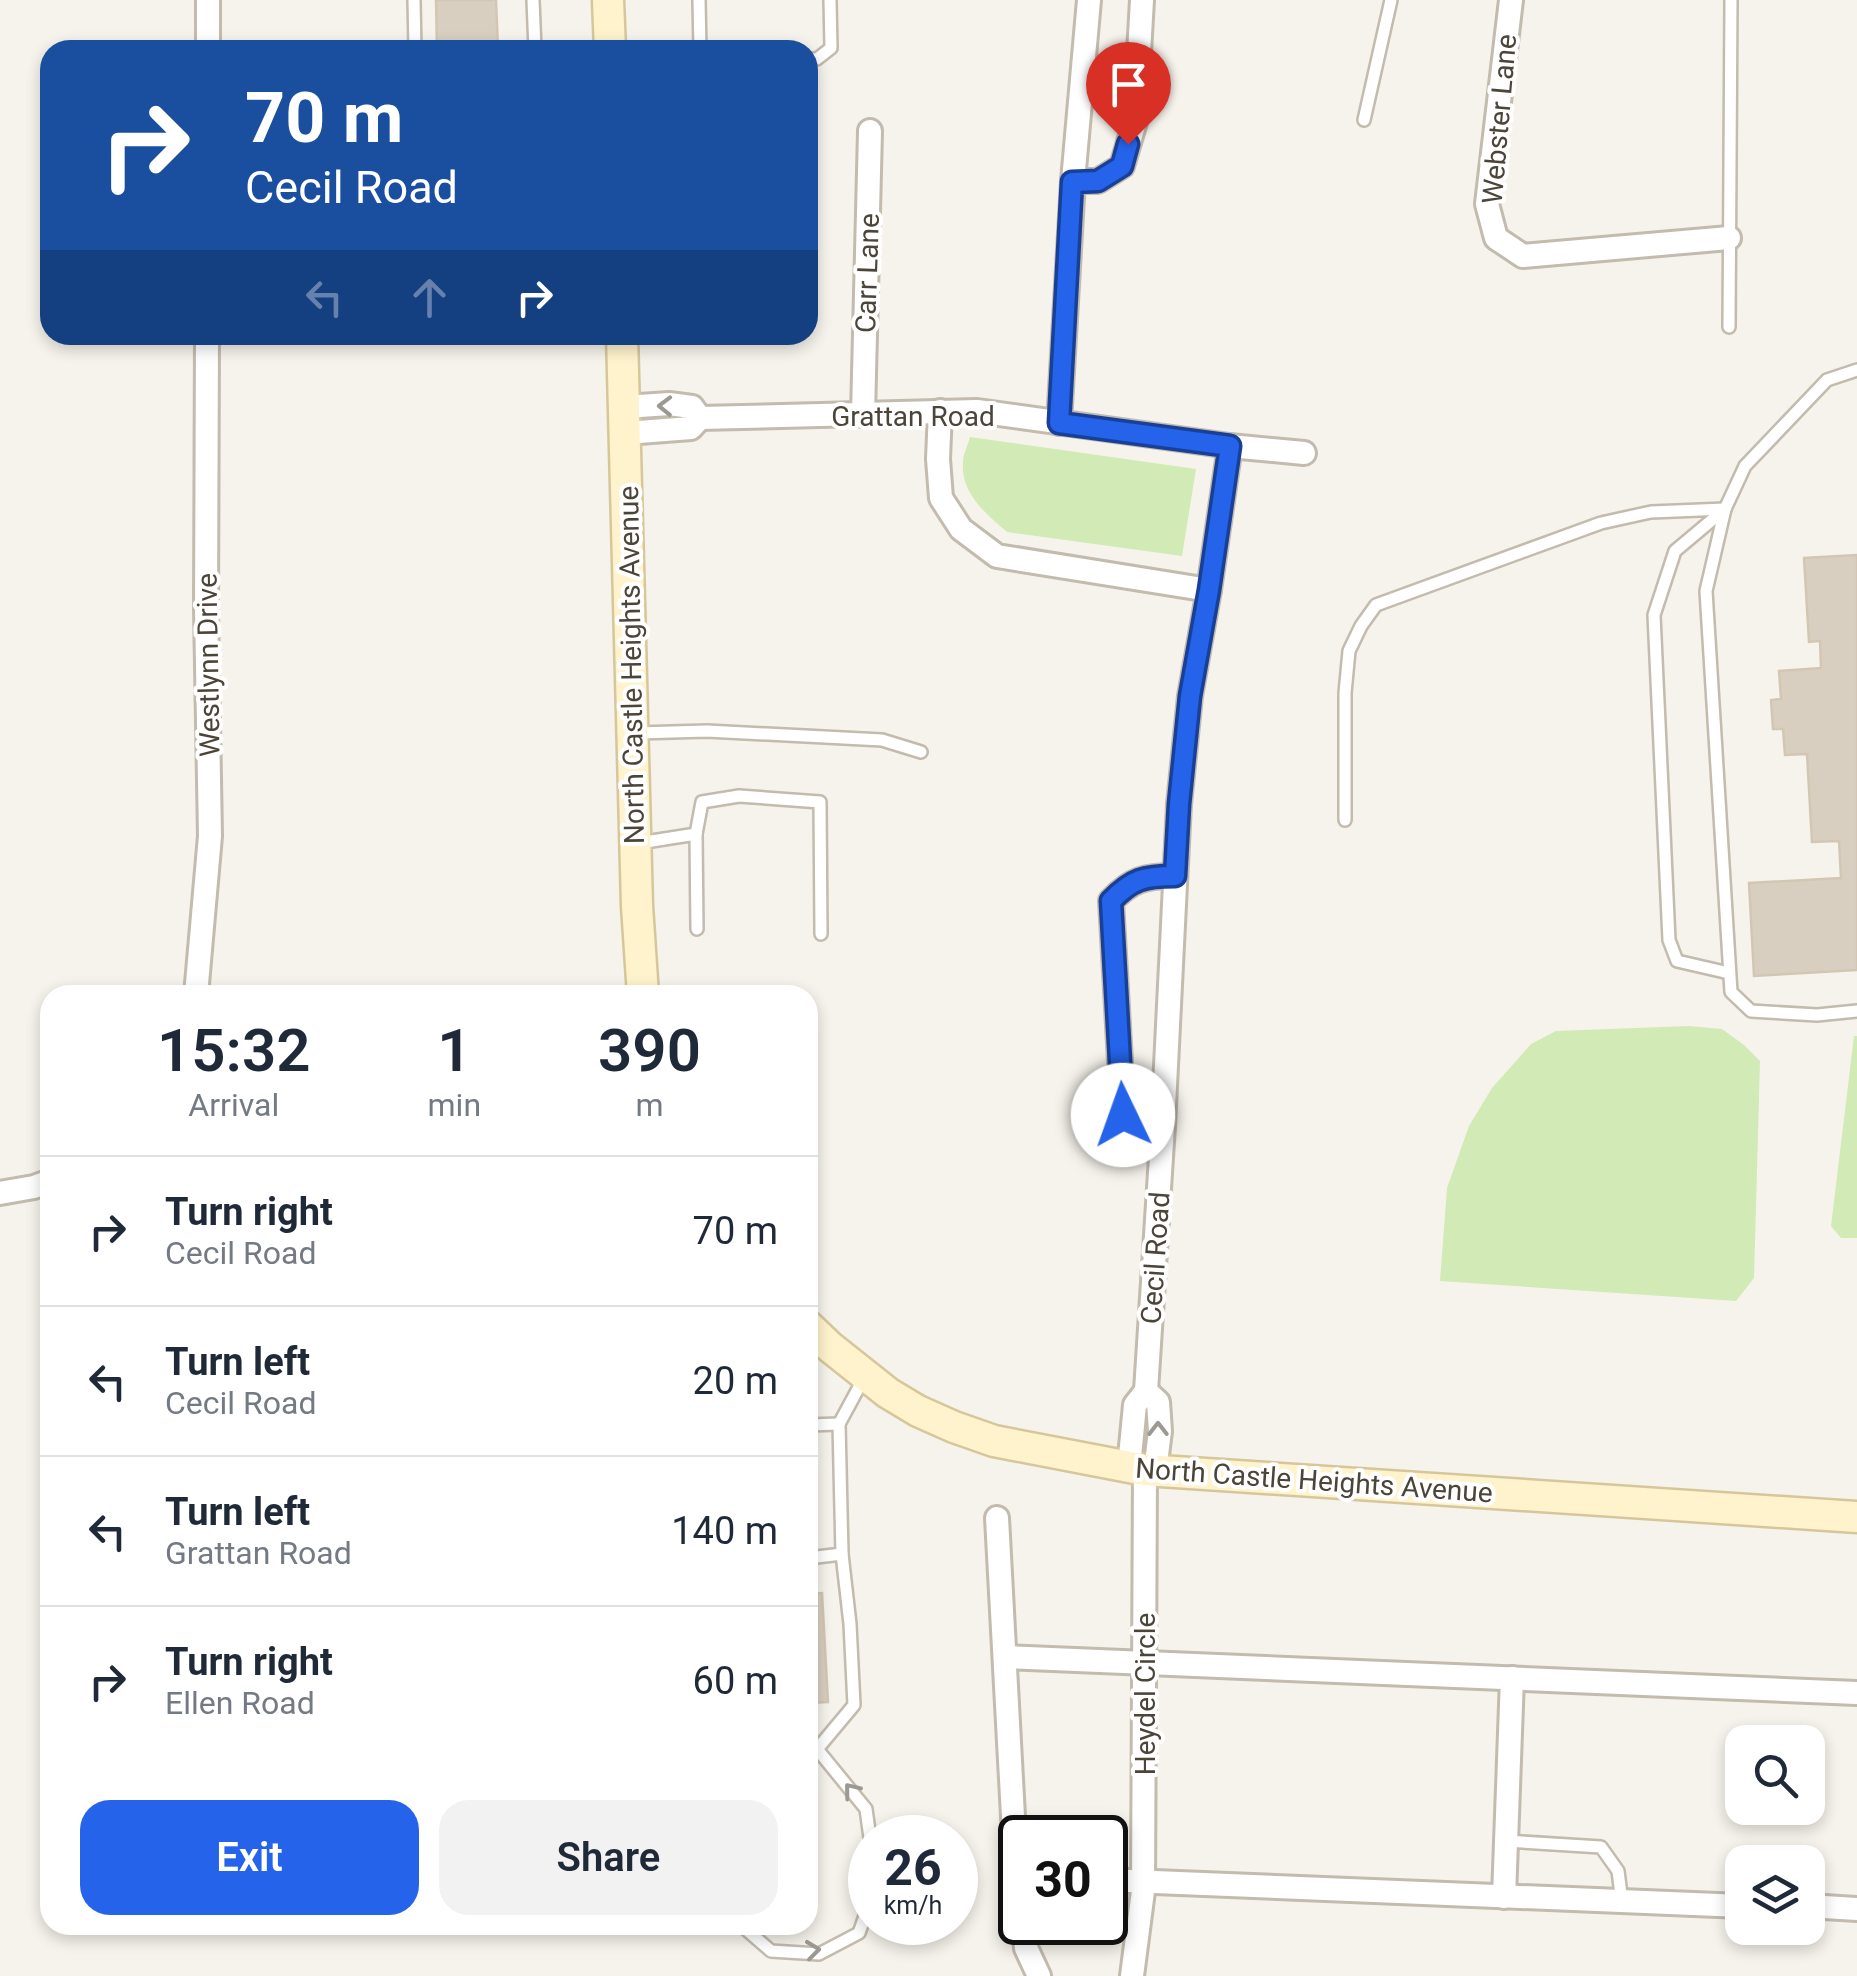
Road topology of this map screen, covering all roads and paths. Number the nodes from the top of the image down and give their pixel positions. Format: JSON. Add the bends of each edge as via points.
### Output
{"nodes":[{"id":1,"x":208,"y":0,"type":"edge"},
{"id":2,"x":414,"y":0,"type":"edge"},
{"id":3,"x":533,"y":0,"type":"edge"},
{"id":4,"x":608,"y":0,"type":"edge"},
{"id":5,"x":699,"y":0,"type":"edge"},
{"id":6,"x":830,"y":0,"type":"edge"},
{"id":7,"x":1089,"y":0,"type":"edge"},
{"id":8,"x":1142,"y":0,"type":"edge"},
{"id":9,"x":1391,"y":0,"type":"edge"},
{"id":10,"x":1511,"y":0,"type":"edge"},
{"id":11,"x":1732,"y":0,"type":"edge"},
{"id":12,"x":208,"y":40,"type":"edge"},
{"id":13,"x":416,"y":40,"type":"edge"},
{"id":14,"x":535,"y":40,"type":"edge"},
{"id":15,"x":610,"y":40,"type":"edge"},
{"id":16,"x":700,"y":40,"type":"edge"},
{"id":17,"x":818,"y":58,"type":"edge"},
{"id":18,"x":1364,"y":120,"type":"dead end"},
{"id":19,"x":870,"y":131,"type":"dead end"},
{"id":20,"x":1072,"y":182,"type":"junction"},
{"id":21,"x":1730,"y":238,"type":"junction"},
{"id":22,"x":1729,"y":328,"type":"dead end"},
{"id":23,"x":207,"y":345,"type":"edge"},
{"id":24,"x":622,"y":345,"type":"edge"},
{"id":25,"x":1857,"y":370,"type":"edge"},
{"id":26,"x":940,"y":411,"type":"junction"},
{"id":27,"x":863,"y":415,"type":"junction"},
{"id":28,"x":626,"y":420,"type":"junction"},
{"id":29,"x":1059,"y":423,"type":"junction"},
{"id":30,"x":1230,"y":446,"type":"junction"},
{"id":31,"x":1304,"y":453,"type":"dead end"},
{"id":32,"x":1724,"y":509,"type":"junction"},
{"id":33,"x":1209,"y":590,"type":"junction"},
{"id":34,"x":632,"y":734,"type":"junction"},
{"id":35,"x":921,"y":752,"type":"dead end"},
{"id":36,"x":1345,"y":820,"type":"dead end"},
{"id":37,"x":696,"y":834,"type":"junction"},
{"id":38,"x":635,"y":844,"type":"junction"},
{"id":39,"x":1175,"y":876,"type":"junction"},
{"id":40,"x":696,"y":929,"type":"dead end"},
{"id":41,"x":821,"y":934,"type":"dead end"},
{"id":42,"x":1730,"y":973,"type":"junction"},
{"id":43,"x":197,"y":985,"type":"edge"},
{"id":44,"x":642,"y":985,"type":"edge"},
{"id":45,"x":1857,"y":1011,"type":"edge"},
{"id":46,"x":1163,"y":1126,"type":"junction"},
{"id":47,"x":40,"y":1185,"type":"edge"},
{"id":48,"x":0,"y":1193,"type":"edge"},
{"id":49,"x":818,"y":1335,"type":"edge"},
{"id":50,"x":865,"y":1376,"type":"junction"},
{"id":51,"x":839,"y":1424,"type":"junction"},
{"id":52,"x":818,"y":1425,"type":"edge"},
{"id":53,"x":1143,"y":1470,"type":"junction"},
{"id":54,"x":1857,"y":1517,"type":"edge"},
{"id":55,"x":997,"y":1518,"type":"dead end"},
{"id":56,"x":842,"y":1554,"type":"junction"},
{"id":57,"x":818,"y":1557,"type":"edge"},
{"id":58,"x":1005,"y":1657,"type":"junction"},
{"id":59,"x":1145,"y":1662,"type":"junction"},
{"id":60,"x":1512,"y":1678,"type":"junction"},
{"id":61,"x":1857,"y":1693,"type":"edge"},
{"id":62,"x":818,"y":1747,"type":"edge"},
{"id":63,"x":818,"y":1749,"type":"edge"},
{"id":64,"x":867,"y":1815,"type":"edge"},
{"id":65,"x":1015,"y":1815,"type":"edge"},
{"id":66,"x":1506,"y":1841,"type":"junction"},
{"id":67,"x":1128,"y":1881,"type":"edge"},
{"id":68,"x":1144,"y":1882,"type":"junction"},
{"id":69,"x":1504,"y":1897,"type":"junction"},
{"id":70,"x":1622,"y":1902,"type":"junction"},
{"id":71,"x":1725,"y":1905,"type":"edge"},
{"id":72,"x":1825,"y":1907,"type":"edge"},
{"id":73,"x":1857,"y":1909,"type":"edge"},
{"id":74,"x":753,"y":1935,"type":"edge"},
{"id":75,"x":848,"y":1940,"type":"edge"},
{"id":76,"x":1026,"y":1945,"type":"edge"},
{"id":77,"x":1040,"y":1976,"type":"edge"},
{"id":78,"x":1132,"y":1976,"type":"edge"}],
"edges":[{"from":1,"to":12,"type":"street"},
{"from":2,"to":13,"type":"lane"},
{"from":3,"to":14,"type":"lane"},
{"from":4,"to":15,"type":"street"},
{"from":5,"to":16,"type":"lane"},
{"from":6,"to":17,"type":"lane","via":[[831,48]]},
{"from":7,"to":20,"type":"street"},
{"from":8,"to":20,"type":"street","via":[[1134,122],[1122,166],[1098,181]]},
{"from":9,"to":18,"type":"lane"},
{"from":10,"to":21,"type":"street","name":"Webster Lane","via":[[1486,204],[1496,238],[1524,256]]},
{"from":11,"to":21,"type":"lane"},
{"from":19,"to":27,"type":"street","name":"Carr Lane"},
{"from":20,"to":29,"type":"street"},
{"from":21,"to":22,"type":"lane"},
{"from":23,"to":43,"type":"street","name":"Westlynn Drive","via":[[210,836]]},
{"from":24,"to":28,"type":"street","name":"North Castle Heights Avenue"},
{"from":25,"to":32,"type":"lane","via":[[1827,380],[1798,408],[1745,466]]},
{"from":26,"to":27,"type":"street","name":"Grattan Road"},
{"from":26,"to":29,"type":"street","name":"Grattan Road"},
{"from":26,"to":33,"type":"street","via":[[941,498],[961,529],[997,556]]},
{"from":27,"to":28,"type":"street","name":"Grattan Road","via":[[700,418],[692,408],[669,404]]},
{"from":28,"to":34,"type":"street","name":"North Castle Heights Avenue"},
{"from":29,"to":30,"type":"street","name":"Grattan Road"},
{"from":30,"to":31,"type":"street","name":"Grattan Road"},
{"from":30,"to":33,"type":"street","name":"Cecil Road"},
{"from":32,"to":36,"type":"lane","via":[[1651,512],[1601,523],[1376,605],[1350,650]]},
{"from":32,"to":42,"type":"lane","via":[[1706,591]]},
{"from":32,"to":42,"type":"lane","via":[[1675,551],[1654,615],[1669,940],[1677,961]]},
{"from":33,"to":39,"type":"street","name":"Cecil Road","via":[[1190,696]]},
{"from":34,"to":35,"type":"lane","via":[[882,740]]},
{"from":34,"to":38,"type":"street","name":"North Castle Heights Avenue"},
{"from":37,"to":38,"type":"lane"},
{"from":37,"to":40,"type":"lane"},
{"from":37,"to":41,"type":"lane","via":[[702,802],[738,796],[820,802]]},
{"from":38,"to":44,"type":"street","name":"North Castle Heights Avenue"},
{"from":39,"to":46,"type":"street","name":"Cecil Road"},
{"from":39,"to":46,"type":"street","via":[[1128,884],[1111,901],[1123,1115]]},
{"from":42,"to":45,"type":"lane","via":[[1731,992],[1751,1011]]},
{"from":46,"to":53,"type":"street","name":"Cecil Road","via":[[1146,1391],[1135,1405]]},
{"from":47,"to":48,"type":"street"},
{"from":49,"to":50,"type":"street","name":"North Castle Heights Avenue"},
{"from":50,"to":51,"type":"lane"},
{"from":50,"to":53,"type":"street","name":"North Castle Heights Avenue","via":[[918,1411],[994,1441]]},
{"from":51,"to":52,"type":"lane"},
{"from":51,"to":56,"type":"lane"},
{"from":53,"to":54,"type":"street","name":"North Castle Heights Avenue"},
{"from":53,"to":59,"type":"street","name":"Heydel Circle"},
{"from":55,"to":58,"type":"street"},
{"from":56,"to":57,"type":"lane"},
{"from":56,"to":62,"type":"lane","via":[[854,1705]]},
{"from":58,"to":59,"type":"street"},
{"from":58,"to":65,"type":"street"},
{"from":59,"to":60,"type":"street"},
{"from":59,"to":68,"type":"street","name":"Heydel Circle"},
{"from":60,"to":61,"type":"street"},
{"from":60,"to":66,"type":"street"},
{"from":64,"to":63,"type":"lane","one_way":true},
{"from":66,"to":69,"type":"street"},
{"from":66,"to":70,"type":"lane","via":[[1601,1847],[1618,1871]]},
{"from":67,"to":68,"type":"street"},
{"from":68,"to":69,"type":"street"},
{"from":68,"to":78,"type":"street","name":"Heydel Circle"},
{"from":69,"to":70,"type":"street"},
{"from":70,"to":71,"type":"street"},
{"from":72,"to":73,"type":"street"},
{"from":74,"to":75,"type":"lane","one_way":true,"via":[[771,1951],[819,1954]]},
{"from":76,"to":77,"type":"street"}]}
